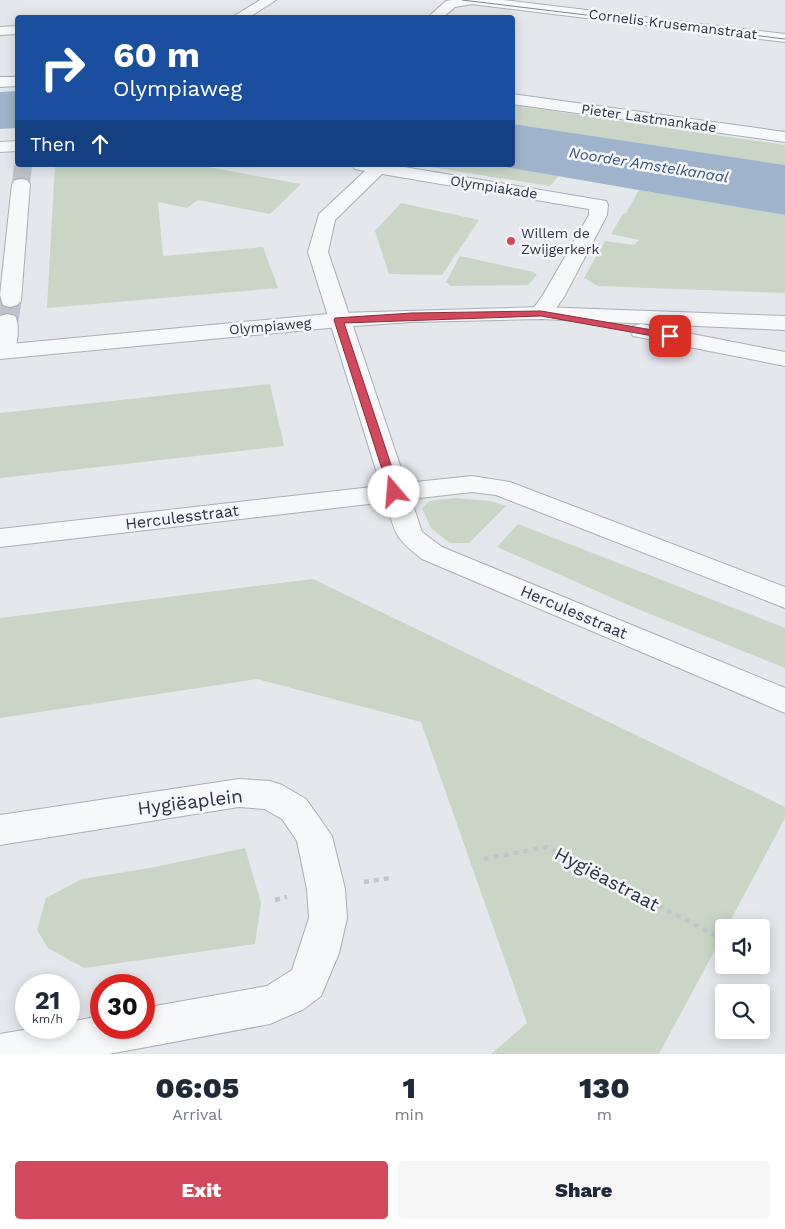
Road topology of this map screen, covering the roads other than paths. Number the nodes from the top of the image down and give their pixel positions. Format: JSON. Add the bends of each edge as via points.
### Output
{"nodes":[{"id":1,"x":270,"y":0,"type":"edge"},
{"id":2,"x":472,"y":3,"type":"edge"},
{"id":3,"x":243,"y":15,"type":"edge"},
{"id":4,"x":437,"y":15,"type":"edge"},
{"id":5,"x":15,"y":30,"type":"edge"},
{"id":6,"x":0,"y":31,"type":"edge"},
{"id":7,"x":785,"y":38,"type":"edge"},
{"id":8,"x":15,"y":81,"type":"edge"},
{"id":9,"x":0,"y":82,"type":"edge"},
{"id":10,"x":515,"y":99,"type":"edge"},
{"id":11,"x":785,"y":137,"type":"edge"},
{"id":12,"x":15,"y":146,"type":"edge"},
{"id":13,"x":0,"y":147,"type":"edge"},
{"id":14,"x":369,"y":167,"type":"edge"},
{"id":15,"x":21,"y":184,"type":"tunnel mouth"},
{"id":16,"x":541,"y":313,"type":"junction"},
{"id":17,"x":339,"y":320,"type":"junction"},
{"id":18,"x":785,"y":323,"type":"edge"},
{"id":19,"x":2,"y":351,"type":"edge"},
{"id":20,"x":785,"y":359,"type":"edge"},
{"id":21,"x":394,"y":492,"type":"junction"},
{"id":22,"x":0,"y":538,"type":"edge"},
{"id":23,"x":785,"y":598,"type":"edge"},
{"id":24,"x":785,"y":701,"type":"edge"},
{"id":25,"x":0,"y":830,"type":"edge"},
{"id":26,"x":0,"y":1054,"type":"edge"}],
"edges":[{"from":1,"to":3,"type":"street"},
{"from":2,"to":4,"type":"street","via":[[451,4]]},
{"from":2,"to":7,"type":"street","name":"Cornelis Krusemanstraat"},
{"from":5,"to":6,"type":"street"},
{"from":8,"to":9,"type":"street"},
{"from":10,"to":11,"type":"street","name":"Pieter Lastmankade"},
{"from":12,"to":13,"type":"street"},
{"from":14,"to":16,"type":"street","name":"Olympiakade","via":[[599,205],[598,215]]},
{"from":14,"to":17,"type":"street","via":[[326,218],[318,252]]},
{"from":15,"to":19,"type":"street"},
{"from":16,"to":17,"type":"street","name":"Olympiaweg"},
{"from":16,"to":18,"type":"street"},
{"from":16,"to":20,"type":"street"},
{"from":17,"to":19,"type":"street","name":"Olympiaweg"},
{"from":17,"to":21,"type":"street"},
{"from":21,"to":22,"type":"street","name":"Herculesstraat"},
{"from":21,"to":23,"type":"street","name":"Herculesstraat","via":[[472,484],[502,488]]},
{"from":21,"to":24,"type":"street","name":"Herculesstraat","via":[[410,536],[432,553]]},
{"from":25,"to":26,"type":"street","name":"Hygiëaplein","via":[[239,793],[270,795],[294,809],[314,836],[326,889],[328,918],[319,954],[307,983],[270,1005]]}]}
